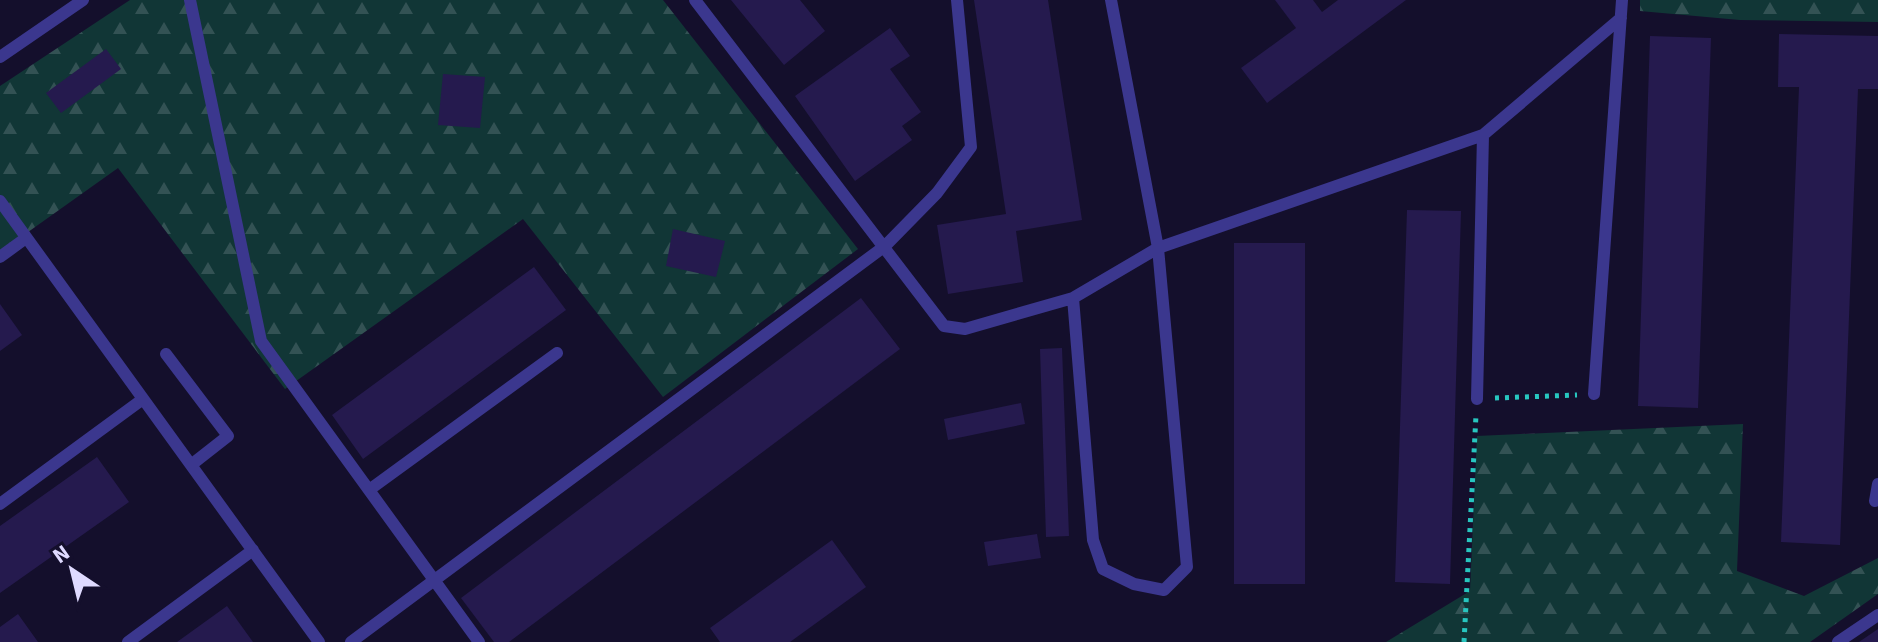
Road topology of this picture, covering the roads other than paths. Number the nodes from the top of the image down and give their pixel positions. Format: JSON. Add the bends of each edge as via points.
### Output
{"nodes":[{"id":1,"x":83,"y":0,"type":"edge"},
{"id":2,"x":190,"y":0,"type":"edge"},
{"id":3,"x":695,"y":0,"type":"edge"},
{"id":4,"x":957,"y":0,"type":"edge"},
{"id":5,"x":1111,"y":0,"type":"edge"},
{"id":6,"x":1622,"y":0,"type":"edge"},
{"id":7,"x":1621,"y":18,"type":"junction"},
{"id":8,"x":0,"y":57,"type":"edge"},
{"id":9,"x":1483,"y":135,"type":"junction"},
{"id":10,"x":0,"y":201,"type":"edge"},
{"id":11,"x":26,"y":238,"type":"junction"},
{"id":12,"x":885,"y":246,"type":"junction"},
{"id":13,"x":1158,"y":248,"type":"junction"},
{"id":14,"x":0,"y":257,"type":"edge"},
{"id":15,"x":1073,"y":298,"type":"junction"},
{"id":16,"x":557,"y":353,"type":"dead end"},
{"id":17,"x":166,"y":354,"type":"dead end"},
{"id":18,"x":1594,"y":394,"type":"road end"},
{"id":19,"x":143,"y":399,"type":"junction"},
{"id":20,"x":1477,"y":399,"type":"road end"},
{"id":21,"x":191,"y":465,"type":"junction"},
{"id":22,"x":1878,"y":484,"type":"edge"},
{"id":23,"x":369,"y":490,"type":"junction"},
{"id":24,"x":1875,"y":501,"type":"dead end"},
{"id":25,"x":0,"y":504,"type":"edge"},
{"id":26,"x":253,"y":550,"type":"junction"},
{"id":27,"x":435,"y":580,"type":"junction"},
{"id":28,"x":1878,"y":615,"type":"edge"},
{"id":29,"x":128,"y":642,"type":"edge"},
{"id":30,"x":319,"y":642,"type":"edge"},
{"id":31,"x":351,"y":642,"type":"edge"},
{"id":32,"x":479,"y":642,"type":"edge"},
{"id":33,"x":1838,"y":642,"type":"edge"}],
"edges":[{"from":1,"to":8,"type":"lane"},
{"from":2,"to":23,"type":"lane","via":[[261,341]]},
{"from":3,"to":12,"type":"lane"},
{"from":4,"to":12,"type":"lane","via":[[971,147],[937,193]]},
{"from":5,"to":13,"type":"lane"},
{"from":6,"to":7,"type":"lane"},
{"from":7,"to":9,"type":"lane"},
{"from":7,"to":18,"type":"lane"},
{"from":9,"to":13,"type":"lane"},
{"from":9,"to":20,"type":"lane"},
{"from":10,"to":11,"type":"lane"},
{"from":11,"to":14,"type":"lane"},
{"from":11,"to":19,"type":"lane"},
{"from":12,"to":15,"type":"lane","via":[[944,326],[965,329]]},
{"from":12,"to":27,"type":"lane"},
{"from":13,"to":15,"type":"lane"},
{"from":13,"to":15,"type":"lane","via":[[1187,567],[1164,590],[1134,584],[1103,569],[1093,540]]},
{"from":16,"to":23,"type":"lane"},
{"from":17,"to":21,"type":"lane","via":[[228,436]]},
{"from":19,"to":21,"type":"lane"},
{"from":19,"to":25,"type":"lane"},
{"from":21,"to":26,"type":"lane"},
{"from":22,"to":24,"type":"lane"},
{"from":23,"to":27,"type":"lane"},
{"from":26,"to":29,"type":"lane"},
{"from":26,"to":30,"type":"lane"},
{"from":27,"to":31,"type":"lane"},
{"from":27,"to":32,"type":"lane"},
{"from":28,"to":33,"type":"lane"}]}
